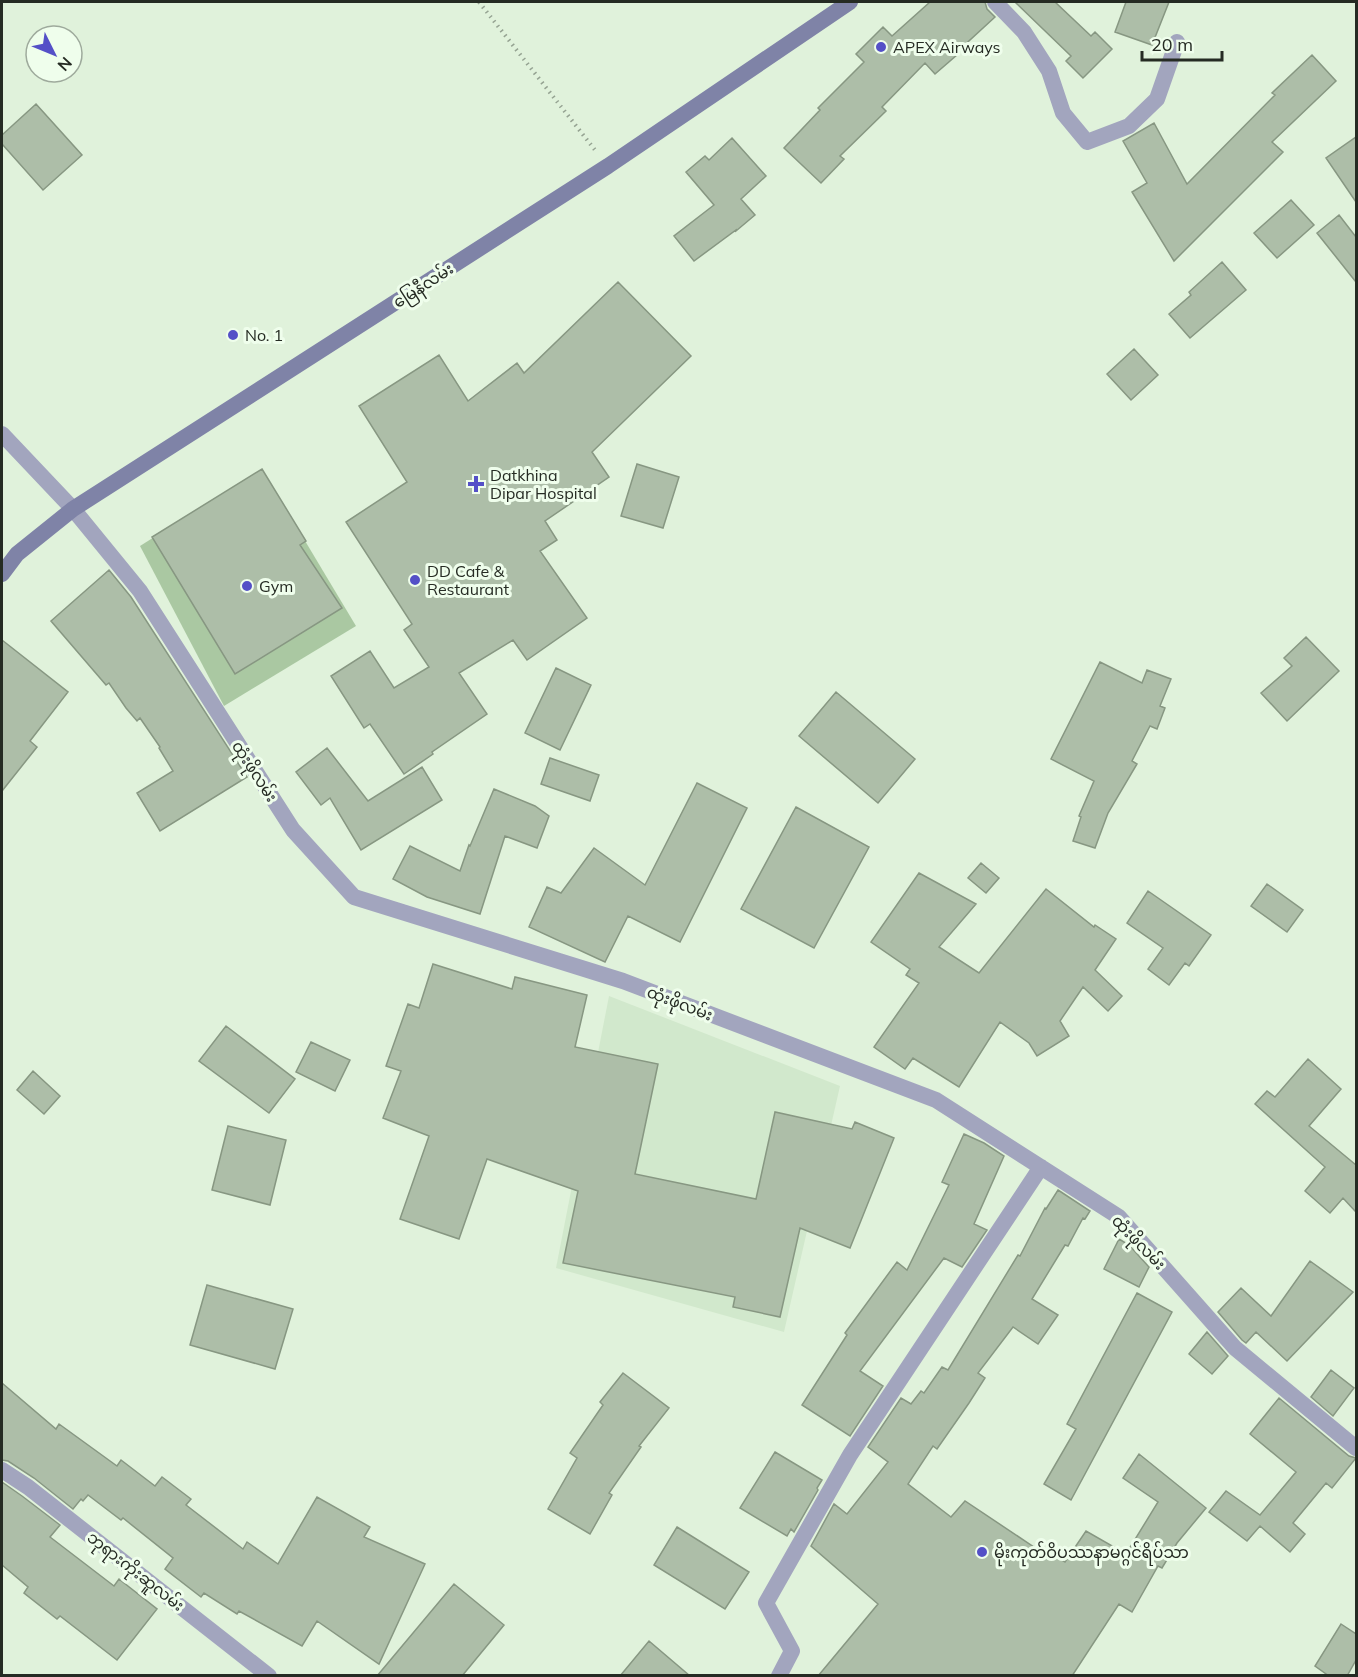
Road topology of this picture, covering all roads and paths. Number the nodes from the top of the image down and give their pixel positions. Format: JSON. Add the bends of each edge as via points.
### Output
{"nodes":[{"id":1,"x":479,"y":2,"type":"edge"},
{"id":2,"x":850,"y":2,"type":"edge"},
{"id":3,"x":995,"y":2,"type":"edge"},
{"id":4,"x":1177,"y":42,"type":"dead end"},
{"id":5,"x":608,"y":166,"type":"junction"},
{"id":6,"x":2,"y":434,"type":"edge"},
{"id":7,"x":73,"y":509,"type":"junction"},
{"id":8,"x":2,"y":574,"type":"edge"},
{"id":9,"x":1041,"y":1167,"type":"junction"},
{"id":10,"x":1356,"y":1448,"type":"edge"},
{"id":11,"x":2,"y":1470,"type":"edge"},
{"id":12,"x":269,"y":1676,"type":"edge"},
{"id":13,"x":779,"y":1676,"type":"edge"}],
"edges":[{"from":1,"to":5,"type":"path"},
{"from":2,"to":5,"type":"main road","name":"မြေနီလမ်း"},
{"from":3,"to":4,"type":"street","via":[[1024,32],[1048,71],[1063,113],[1087,142],[1129,126],[1156,99]]},
{"from":5,"to":7,"type":"main road","name":"မြေနီလမ်း"},
{"from":6,"to":7,"type":"street","name":"ထုံးဖိုလမ်း"},
{"from":7,"to":8,"type":"main road","name":"မြေနီလမ်း","via":[[17,554]]},
{"from":7,"to":9,"type":"street","name":"ထုံးဖိုလမ်း","via":[[140,591],[293,830],[354,897],[623,981],[936,1100]]},
{"from":9,"to":10,"type":"street","name":"ထုံးဖိုလမ်း","via":[[1119,1217],[1235,1348]]},
{"from":9,"to":13,"type":"street","via":[[850,1455],[766,1603],[792,1651]]},
{"from":11,"to":12,"type":"street","name":"ဘုရားကိုးဆူလမ်း"}]}
